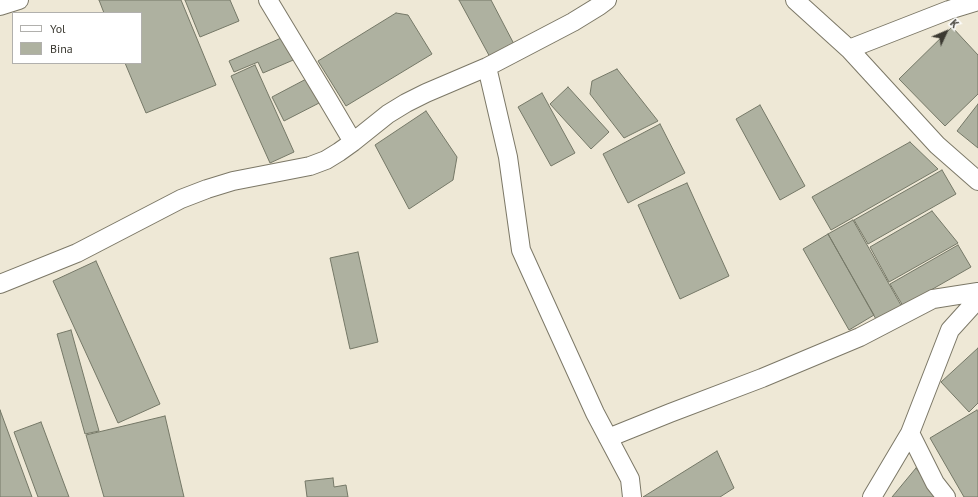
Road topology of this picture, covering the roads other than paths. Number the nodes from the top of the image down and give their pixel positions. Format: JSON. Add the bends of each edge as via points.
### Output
{"nodes":[{"id":1,"x":19,"y":0,"type":"edge"},
{"id":2,"x":268,"y":0,"type":"edge"},
{"id":3,"x":607,"y":0,"type":"edge"},
{"id":4,"x":795,"y":0,"type":"edge"},
{"id":5,"x":978,"y":1,"type":"edge"},
{"id":6,"x":0,"y":6,"type":"edge"},
{"id":7,"x":849,"y":48,"type":"junction"},
{"id":8,"x":487,"y":67,"type":"junction"},
{"id":9,"x":352,"y":142,"type":"junction"},
{"id":10,"x":978,"y":181,"type":"edge"},
{"id":11,"x":0,"y":284,"type":"edge"},
{"id":12,"x":978,"y":292,"type":"edge"},
{"id":13,"x":978,"y":299,"type":"edge"},
{"id":14,"x":910,"y":433,"type":"junction"},
{"id":15,"x":608,"y":438,"type":"junction"},
{"id":16,"x":632,"y":497,"type":"edge"},
{"id":17,"x":872,"y":497,"type":"edge"},
{"id":18,"x":946,"y":497,"type":"edge"}],
"edges":[{"from":1,"to":6,"type":"street"},
{"from":2,"to":9,"type":"street"},
{"from":3,"to":8,"type":"street","via":[[573,22]]},
{"from":4,"to":7,"type":"street"},
{"from":5,"to":7,"type":"street"},
{"from":7,"to":10,"type":"street","via":[[937,145]]},
{"from":8,"to":9,"type":"street","via":[[406,103]]},
{"from":8,"to":15,"type":"street","via":[[508,157],[521,250]]},
{"from":9,"to":11,"type":"street","via":[[326,160],[310,166],[233,181],[182,199],[77,253]]},
{"from":12,"to":15,"type":"street","via":[[933,299],[860,337]]},
{"from":13,"to":14,"type":"street","via":[[950,330]]},
{"from":14,"to":17,"type":"street"},
{"from":14,"to":18,"type":"street","via":[[935,483]]},
{"from":15,"to":16,"type":"street","via":[[630,479]]}]}
